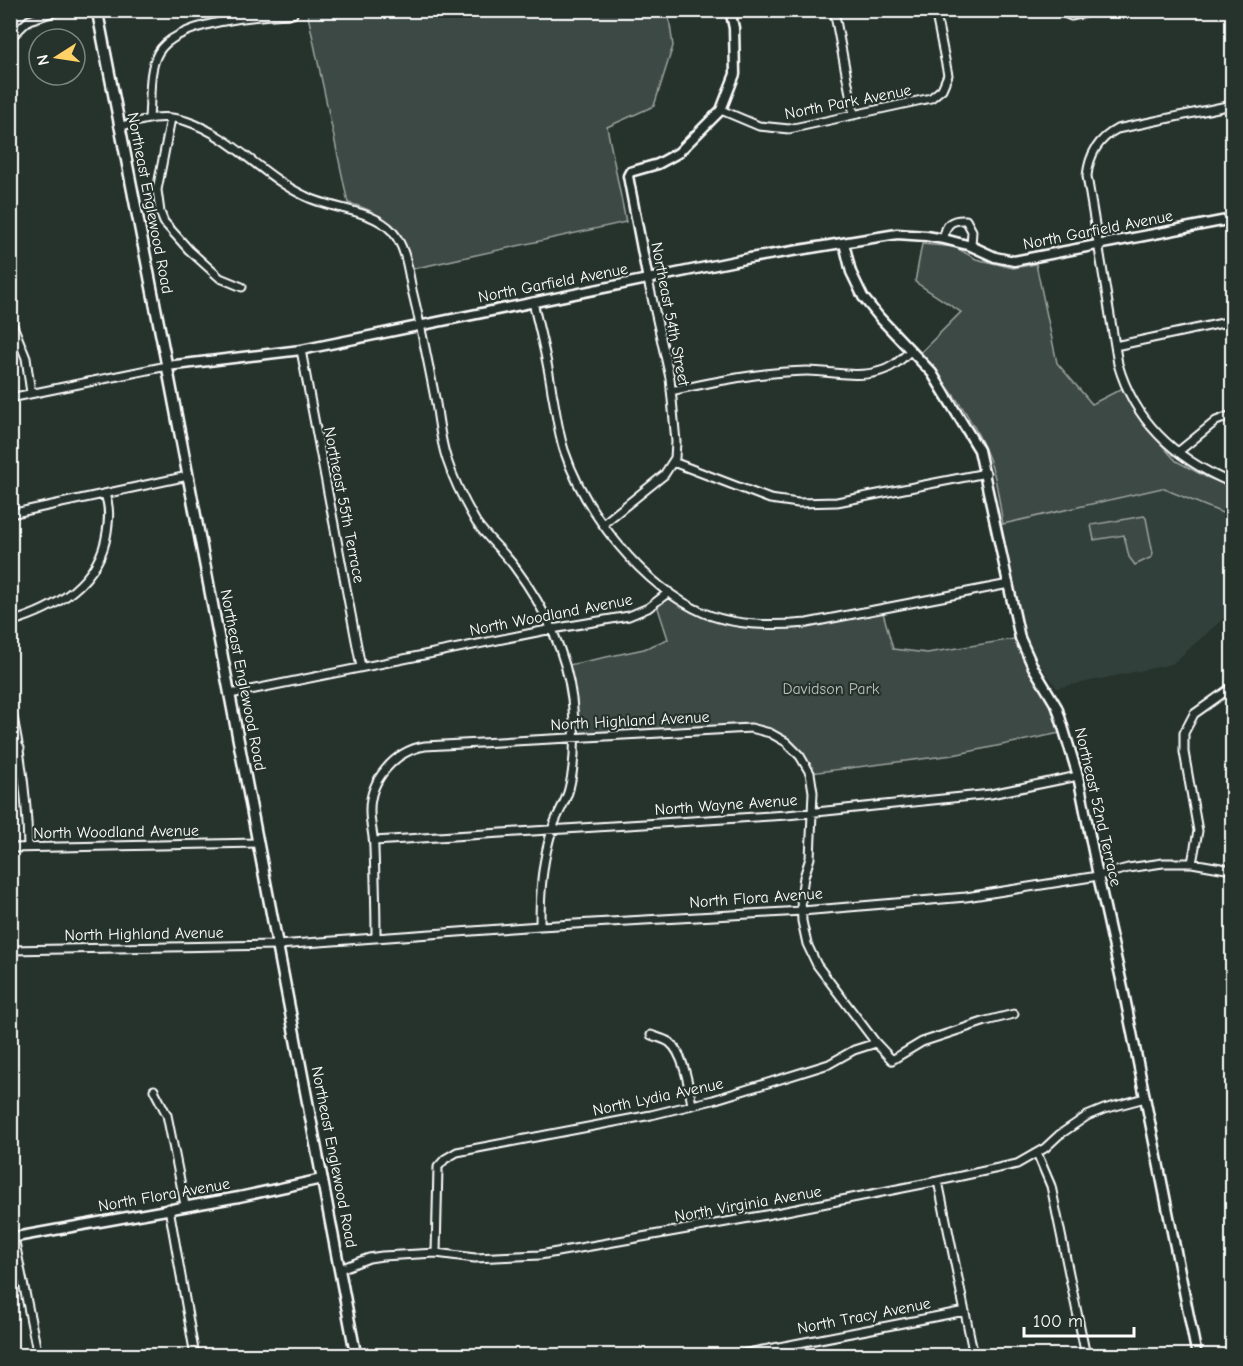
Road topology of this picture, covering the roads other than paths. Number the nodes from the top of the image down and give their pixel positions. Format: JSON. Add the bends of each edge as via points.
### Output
{"nodes":[{"id":1,"x":61,"y":10,"type":"edge"},
{"id":2,"x":97,"y":10,"type":"edge"},
{"id":3,"x":730,"y":10,"type":"edge"},
{"id":4,"x":834,"y":10,"type":"edge"},
{"id":5,"x":935,"y":10,"type":"edge"},
{"id":6,"x":1057,"y":10,"type":"edge"},
{"id":7,"x":1099,"y":10,"type":"edge"},
{"id":8,"x":293,"y":14,"type":"dead end"},
{"id":9,"x":10,"y":38,"type":"edge"},
{"id":10,"x":1233,"y":105,"type":"edge"},
{"id":11,"x":721,"y":110,"type":"junction"},
{"id":12,"x":854,"y":115,"type":"junction"},
{"id":13,"x":149,"y":117,"type":"junction"},
{"id":14,"x":171,"y":118,"type":"junction"},
{"id":15,"x":119,"y":127,"type":"junction"},
{"id":16,"x":1233,"y":219,"type":"edge"},
{"id":17,"x":944,"y":239,"type":"junction"},
{"id":18,"x":844,"y":243,"type":"junction"},
{"id":19,"x":1097,"y":245,"type":"junction"},
{"id":20,"x":971,"y":246,"type":"junction"},
{"id":21,"x":648,"y":280,"type":"junction"},
{"id":22,"x":242,"y":287,"type":"dead end"},
{"id":23,"x":533,"y":302,"type":"junction"},
{"id":24,"x":10,"y":318,"type":"edge"},
{"id":25,"x":1233,"y":321,"type":"edge"},
{"id":26,"x":420,"y":325,"type":"junction"},
{"id":27,"x":1115,"y":346,"type":"junction"},
{"id":28,"x":301,"y":350,"type":"junction"},
{"id":29,"x":911,"y":350,"type":"junction"},
{"id":30,"x":167,"y":366,"type":"junction"},
{"id":31,"x":671,"y":391,"type":"junction"},
{"id":32,"x":31,"y":393,"type":"junction"},
{"id":33,"x":10,"y":398,"type":"edge"},
{"id":34,"x":1233,"y":415,"type":"edge"},
{"id":35,"x":1178,"y":452,"type":"junction"},
{"id":36,"x":673,"y":462,"type":"junction"},
{"id":37,"x":986,"y":473,"type":"junction"},
{"id":38,"x":188,"y":476,"type":"junction"},
{"id":39,"x":1233,"y":483,"type":"edge"},
{"id":40,"x":105,"y":495,"type":"junction"},
{"id":41,"x":10,"y":514,"type":"edge"},
{"id":42,"x":603,"y":524,"type":"junction"},
{"id":43,"x":1009,"y":584,"type":"junction"},
{"id":44,"x":669,"y":592,"type":"junction"},
{"id":45,"x":10,"y":622,"type":"edge"},
{"id":46,"x":552,"y":628,"type":"junction"},
{"id":47,"x":361,"y":667,"type":"junction"},
{"id":48,"x":1233,"y":687,"type":"edge"},
{"id":49,"x":230,"y":694,"type":"junction"},
{"id":50,"x":10,"y":703,"type":"edge"},
{"id":51,"x":574,"y":738,"type":"junction"},
{"id":52,"x":20,"y":748,"type":"junction"},
{"id":53,"x":10,"y":749,"type":"edge"},
{"id":54,"x":1078,"y":776,"type":"junction"},
{"id":55,"x":811,"y":813,"type":"junction"},
{"id":56,"x":551,"y":831,"type":"junction"},
{"id":57,"x":374,"y":841,"type":"junction"},
{"id":58,"x":258,"y":843,"type":"junction"},
{"id":59,"x":10,"y":848,"type":"edge"},
{"id":60,"x":28,"y":848,"type":"junction"},
{"id":61,"x":1192,"y":863,"type":"junction"},
{"id":62,"x":1233,"y":870,"type":"edge"},
{"id":63,"x":1098,"y":876,"type":"junction"},
{"id":64,"x":802,"y":911,"type":"junction"},
{"id":65,"x":540,"y":926,"type":"junction"},
{"id":66,"x":376,"y":937,"type":"junction"},
{"id":67,"x":278,"y":945,"type":"junction"},
{"id":68,"x":10,"y":950,"type":"edge"},
{"id":69,"x":1014,"y":1014,"type":"dead end"},
{"id":70,"x":651,"y":1035,"type":"dead end"},
{"id":71,"x":876,"y":1043,"type":"junction"},
{"id":72,"x":154,"y":1090,"type":"dead end"},
{"id":73,"x":1144,"y":1098,"type":"junction"},
{"id":74,"x":692,"y":1106,"type":"junction"},
{"id":75,"x":1037,"y":1153,"type":"junction"},
{"id":76,"x":322,"y":1179,"type":"junction"},
{"id":77,"x":938,"y":1181,"type":"junction"},
{"id":78,"x":185,"y":1205,"type":"junction"},
{"id":79,"x":169,"y":1208,"type":"junction"},
{"id":80,"x":12,"y":1238,"type":"edge"},
{"id":81,"x":436,"y":1253,"type":"junction"},
{"id":82,"x":340,"y":1269,"type":"junction"},
{"id":83,"x":965,"y":1311,"type":"junction"},
{"id":84,"x":38,"y":1356,"type":"edge"},
{"id":85,"x":195,"y":1356,"type":"edge"},
{"id":86,"x":356,"y":1356,"type":"edge"},
{"id":87,"x":732,"y":1356,"type":"edge"},
{"id":88,"x":974,"y":1356,"type":"edge"},
{"id":89,"x":1086,"y":1356,"type":"edge"},
{"id":90,"x":1197,"y":1356,"type":"edge"}],
"edges":[{"from":1,"to":9,"type":"street","via":[[29,20]]},
{"from":2,"to":15,"type":"main road","name":"Northeast Englewood Road"},
{"from":3,"to":11,"type":"street","via":[[735,74]]},
{"from":4,"to":12,"type":"street"},
{"from":5,"to":12,"type":"street","name":"North Park Avenue","via":[[948,75],[944,86],[931,98]]},
{"from":6,"to":7,"type":"street","via":[[1066,15]]},
{"from":8,"to":13,"type":"street","via":[[232,20],[171,39],[154,63]]},
{"from":10,"to":19,"type":"street","via":[[1117,129],[1103,137],[1094,149],[1087,176]]},
{"from":11,"to":12,"type":"street","name":"North Park Avenue","via":[[759,126],[779,129]]},
{"from":11,"to":21,"type":"street","name":"Northeast 54th Street","via":[[678,153],[628,176]]},
{"from":13,"to":14,"type":"street"},
{"from":13,"to":15,"type":"street"},
{"from":14,"to":22,"type":"street","via":[[158,179],[158,201],[164,222],[220,278]]},
{"from":14,"to":26,"type":"street","via":[[216,135],[307,197],[371,216],[383,224],[401,247]]},
{"from":15,"to":30,"type":"main road","name":"Northeast Englewood Road"},
{"from":16,"to":19,"type":"street","name":"North Garfield Avenue"},
{"from":17,"to":18,"type":"street","name":"North Garfield Avenue","via":[[897,234]]},
{"from":17,"to":20,"type":"street","name":"North Garfield Avenue"},
{"from":17,"to":20,"type":"street","via":[[949,223],[966,220],[972,231]]},
{"from":18,"to":21,"type":"street","name":"North Garfield Avenue"},
{"from":18,"to":29,"type":"street","name":"Northeast 52nd Terrace","via":[[851,272],[863,297]]},
{"from":19,"to":20,"type":"street","name":"North Garfield Avenue","via":[[1014,261]]},
{"from":19,"to":27,"type":"street"},
{"from":21,"to":23,"type":"street","name":"North Garfield Avenue"},
{"from":21,"to":31,"type":"street","name":"Northeast 54th Street"},
{"from":23,"to":26,"type":"street","name":"North Garfield Avenue"},
{"from":23,"to":42,"type":"street","via":[[565,452]]},
{"from":24,"to":32,"type":"street","via":[[26,358]]},
{"from":25,"to":27,"type":"street"},
{"from":26,"to":28,"type":"street","name":"North Garfield Avenue"},
{"from":26,"to":46,"type":"street","via":[[443,447],[453,476],[477,523],[521,575]]},
{"from":27,"to":35,"type":"street","via":[[1131,399],[1147,422]]},
{"from":28,"to":30,"type":"street","name":"North Garfield Avenue"},
{"from":28,"to":47,"type":"street","name":"Northeast 55th Terrace"},
{"from":29,"to":31,"type":"street","via":[[897,363],[874,373],[808,371],[738,376]]},
{"from":29,"to":37,"type":"street","name":"Northeast 52nd Terrace","via":[[951,402],[980,450]]},
{"from":30,"to":32,"type":"street"},
{"from":30,"to":38,"type":"main road","name":"Northeast Englewood Road"},
{"from":31,"to":36,"type":"street","name":"Northeast 54th Street","via":[[676,447]]},
{"from":32,"to":33,"type":"street"},
{"from":34,"to":35,"type":"street","via":[[1216,421]]},
{"from":35,"to":39,"type":"street","via":[[1198,467]]},
{"from":36,"to":37,"type":"street","via":[[770,499],[798,503],[837,502]]},
{"from":36,"to":42,"type":"street","via":[[664,475]]},
{"from":37,"to":43,"type":"street","name":"Northeast 52nd Terrace"},
{"from":38,"to":40,"type":"street"},
{"from":38,"to":49,"type":"main road","name":"Northeast Englewood Road"},
{"from":40,"to":41,"type":"street"},
{"from":40,"to":45,"type":"street","via":[[109,513],[107,535],[86,580],[57,603]]},
{"from":42,"to":44,"type":"street","via":[[638,566]]},
{"from":43,"to":44,"type":"street","via":[[789,625],[742,622],[711,615]]},
{"from":43,"to":54,"type":"street","name":"Northeast 52nd Terrace","via":[[1020,638],[1057,707]]},
{"from":44,"to":46,"type":"street","name":"North Woodland Avenue","via":[[648,608],[628,616]]},
{"from":46,"to":47,"type":"street","name":"North Woodland Avenue"},
{"from":46,"to":51,"type":"street","via":[[569,684]]},
{"from":47,"to":49,"type":"street","name":"North Woodland Avenue"},
{"from":48,"to":61,"type":"street","via":[[1194,714],[1184,733],[1197,822],[1198,840]]},
{"from":49,"to":58,"type":"main road","name":"Northeast Englewood Road"},
{"from":50,"to":52,"type":"street"},
{"from":51,"to":55,"type":"street","name":"North Highland Avenue","via":[[741,728],[770,733],[794,748],[806,764],[812,783]]},
{"from":51,"to":56,"type":"street","via":[[569,790]]},
{"from":51,"to":57,"type":"street","name":"North Highland Avenue","via":[[409,750],[379,777],[372,795],[369,811]]},
{"from":52,"to":53,"type":"street"},
{"from":52,"to":60,"type":"street","via":[[27,796]]},
{"from":54,"to":55,"type":"street","name":"North Wayne Avenue","via":[[991,794]]},
{"from":54,"to":63,"type":"street","name":"Northeast 52nd Terrace"},
{"from":55,"to":56,"type":"street","name":"North Wayne Avenue"},
{"from":55,"to":64,"type":"street","name":"North Highland Avenue","via":[[810,858],[802,887]]},
{"from":56,"to":57,"type":"street","name":"North Wayne Avenue"},
{"from":56,"to":65,"type":"street","via":[[540,886]]},
{"from":57,"to":66,"type":"street"},
{"from":58,"to":60,"type":"street","name":"North Woodland Avenue"},
{"from":58,"to":67,"type":"main road","name":"Northeast Englewood Road"},
{"from":59,"to":60,"type":"street","name":"North Woodland Avenue"},
{"from":61,"to":62,"type":"street","name":"North Flora Avenue"},
{"from":61,"to":63,"type":"street","name":"North Flora Avenue","via":[[1163,863]]},
{"from":63,"to":64,"type":"street","name":"North Flora Avenue","via":[[966,897]]},
{"from":63,"to":73,"type":"street","name":"Northeast 52nd Terrace"},
{"from":64,"to":65,"type":"street","name":"North Flora Avenue"},
{"from":64,"to":71,"type":"street","name":"North Highland Avenue","via":[[803,930],[812,957]]},
{"from":65,"to":66,"type":"street","name":"North Flora Avenue"},
{"from":66,"to":67,"type":"street","name":"North Flora Avenue"},
{"from":67,"to":68,"type":"street","name":"North Highland Avenue"},
{"from":67,"to":76,"type":"main road","name":"Northeast Englewood Road"},
{"from":69,"to":71,"type":"street","name":"North Highland Avenue","via":[[922,1042],[892,1060]]},
{"from":70,"to":74,"type":"street","via":[[670,1042],[679,1057],[687,1074]]},
{"from":71,"to":74,"type":"street","name":"North Lydia Avenue","via":[[795,1076]]},
{"from":72,"to":78,"type":"street","via":[[167,1115]]},
{"from":73,"to":75,"type":"street","name":"North Virginia Avenue","via":[[1087,1116]]},
{"from":73,"to":90,"type":"street","name":"Northeast 52nd Terrace"},
{"from":74,"to":81,"type":"street","name":"North Lydia Avenue","via":[[457,1152],[442,1161],[437,1172]]},
{"from":75,"to":77,"type":"street","name":"North Virginia Avenue","via":[[1017,1164]]},
{"from":75,"to":89,"type":"street","via":[[1051,1186]]},
{"from":76,"to":78,"type":"street","name":"North Flora Avenue"},
{"from":76,"to":82,"type":"main road","name":"Northeast Englewood Road"},
{"from":77,"to":81,"type":"street","name":"North Virginia Avenue","via":[[540,1255],[475,1258]]},
{"from":77,"to":83,"type":"street"},
{"from":78,"to":79,"type":"street","name":"North Flora Avenue"},
{"from":79,"to":80,"type":"street","name":"North Flora Avenue"},
{"from":79,"to":85,"type":"street"},
{"from":80,"to":84,"type":"street"},
{"from":81,"to":82,"type":"street","name":"North Virginia Avenue","via":[[369,1258]]},
{"from":82,"to":86,"type":"main road","name":"Northeast Englewood Road"},
{"from":83,"to":87,"type":"street","name":"North Tracy Avenue"},
{"from":83,"to":88,"type":"street"}]}
